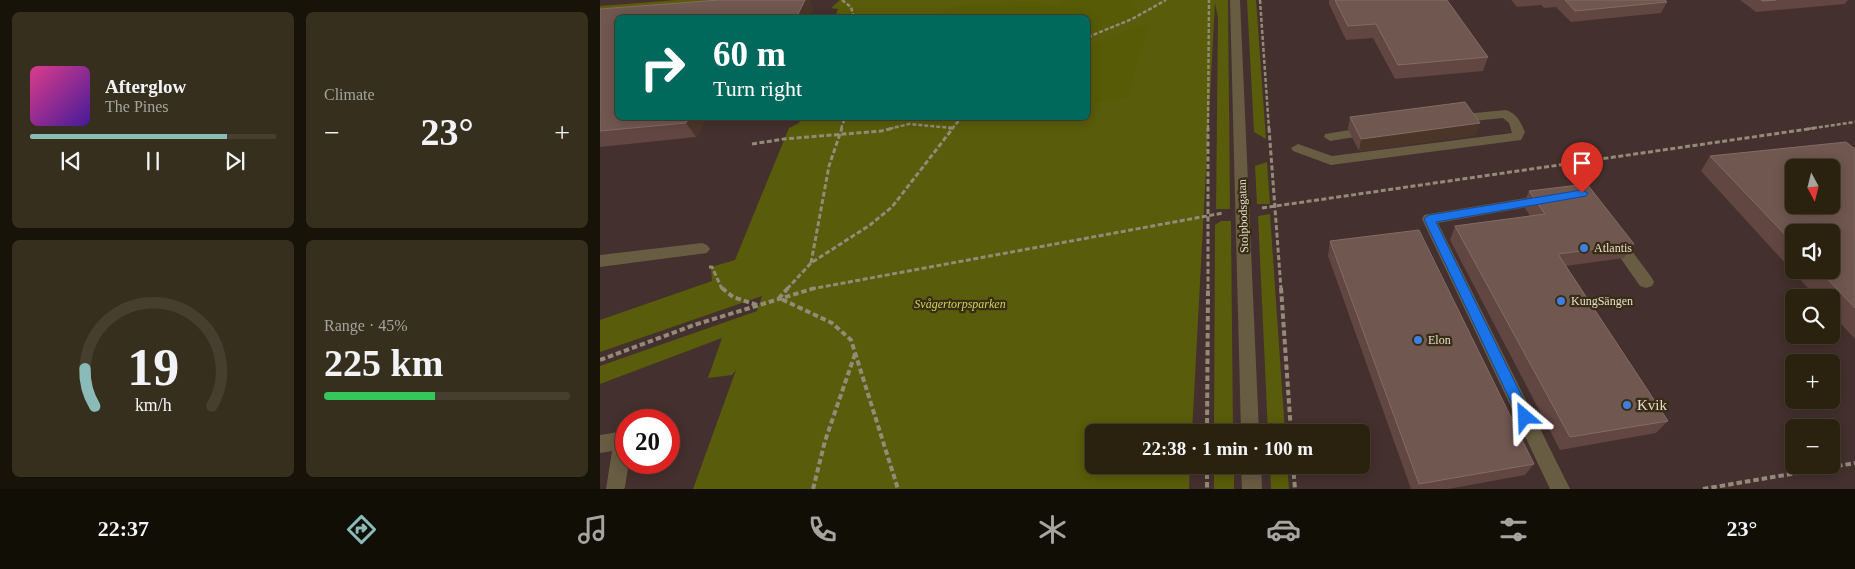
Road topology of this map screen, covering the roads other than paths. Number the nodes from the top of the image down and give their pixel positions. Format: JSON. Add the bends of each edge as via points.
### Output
{"nodes":[{"id":1,"x":1236,"y":0,"type":"edge"},
{"id":2,"x":1464,"y":118,"type":"edge"},
{"id":3,"x":1350,"y":134,"type":"edge"},
{"id":4,"x":1330,"y":137,"type":"dead end"},
{"id":5,"x":1298,"y":148,"type":"dead end"},
{"id":6,"x":1554,"y":198,"type":"edge"},
{"id":7,"x":1606,"y":225,"type":"edge"},
{"id":8,"x":703,"y":257,"type":"road end"},
{"id":9,"x":600,"y":261,"type":"edge"},
{"id":10,"x":1646,"y":282,"type":"dead end"},
{"id":11,"x":1250,"y":424,"type":"edge"},
{"id":12,"x":600,"y":444,"type":"edge"},
{"id":13,"x":1251,"y":474,"type":"edge"},
{"id":14,"x":615,"y":487,"type":"dead end"},
{"id":15,"x":1252,"y":489,"type":"edge"},
{"id":16,"x":1560,"y":489,"type":"edge"}],
"edges":[{"from":1,"to":11,"type":"street","name":"Stolpbodsgatan"},
{"from":2,"to":5,"type":"street","via":[[1506,114],[1519,132],[1516,137],[1332,161]]},
{"from":3,"to":4,"type":"street"},
{"from":6,"to":16,"type":"street","via":[[1429,219]]},
{"from":7,"to":10,"type":"street"},
{"from":8,"to":9,"type":"street"},
{"from":12,"to":14,"type":"street","via":[[624,440]]},
{"from":13,"to":15,"type":"street"}]}
